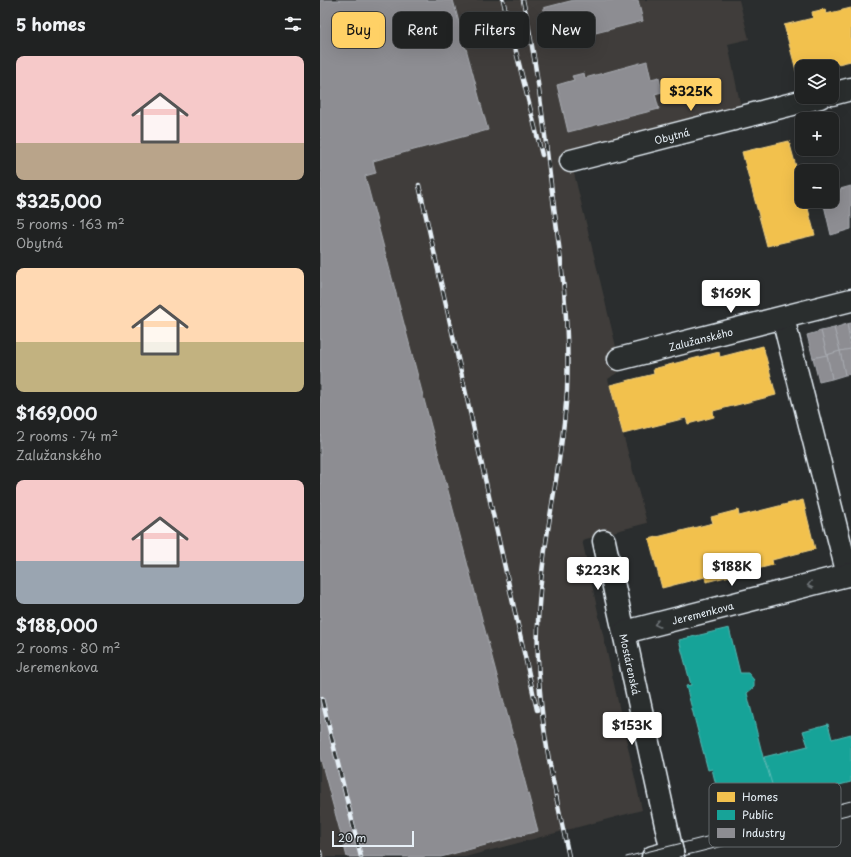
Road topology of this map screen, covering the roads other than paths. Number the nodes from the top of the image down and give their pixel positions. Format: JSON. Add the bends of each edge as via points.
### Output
{"nodes":[{"id":1,"x":851,"y":89,"type":"edge"},
{"id":2,"x":839,"y":92,"type":"edge"},
{"id":3,"x":795,"y":103,"type":"edge"},
{"id":4,"x":570,"y":161,"type":"dead end"},
{"id":5,"x":851,"y":300,"type":"edge"},
{"id":6,"x":783,"y":318,"type":"junction"},
{"id":7,"x":619,"y":359,"type":"dead end"},
{"id":8,"x":604,"y":541,"type":"dead end"},
{"id":9,"x":850,"y":575,"type":"edge"},
{"id":10,"x":625,"y":632,"type":"junction"},
{"id":11,"x":666,"y":855,"type":"edge"}],
"edges":[{"from":1,"to":2,"type":"street"},
{"from":3,"to":4,"type":"street","name":"Obytná"},
{"from":5,"to":6,"type":"street","name":"Zalužanského"},
{"from":6,"to":7,"type":"street","name":"Zalužanského"},
{"from":6,"to":9,"type":"street"},
{"from":8,"to":10,"type":"street","name":"Mostárenská"},
{"from":9,"to":10,"type":"street","name":"Jeremenkova","one_way":true},
{"from":10,"to":11,"type":"street","name":"Mostárenská"}]}
